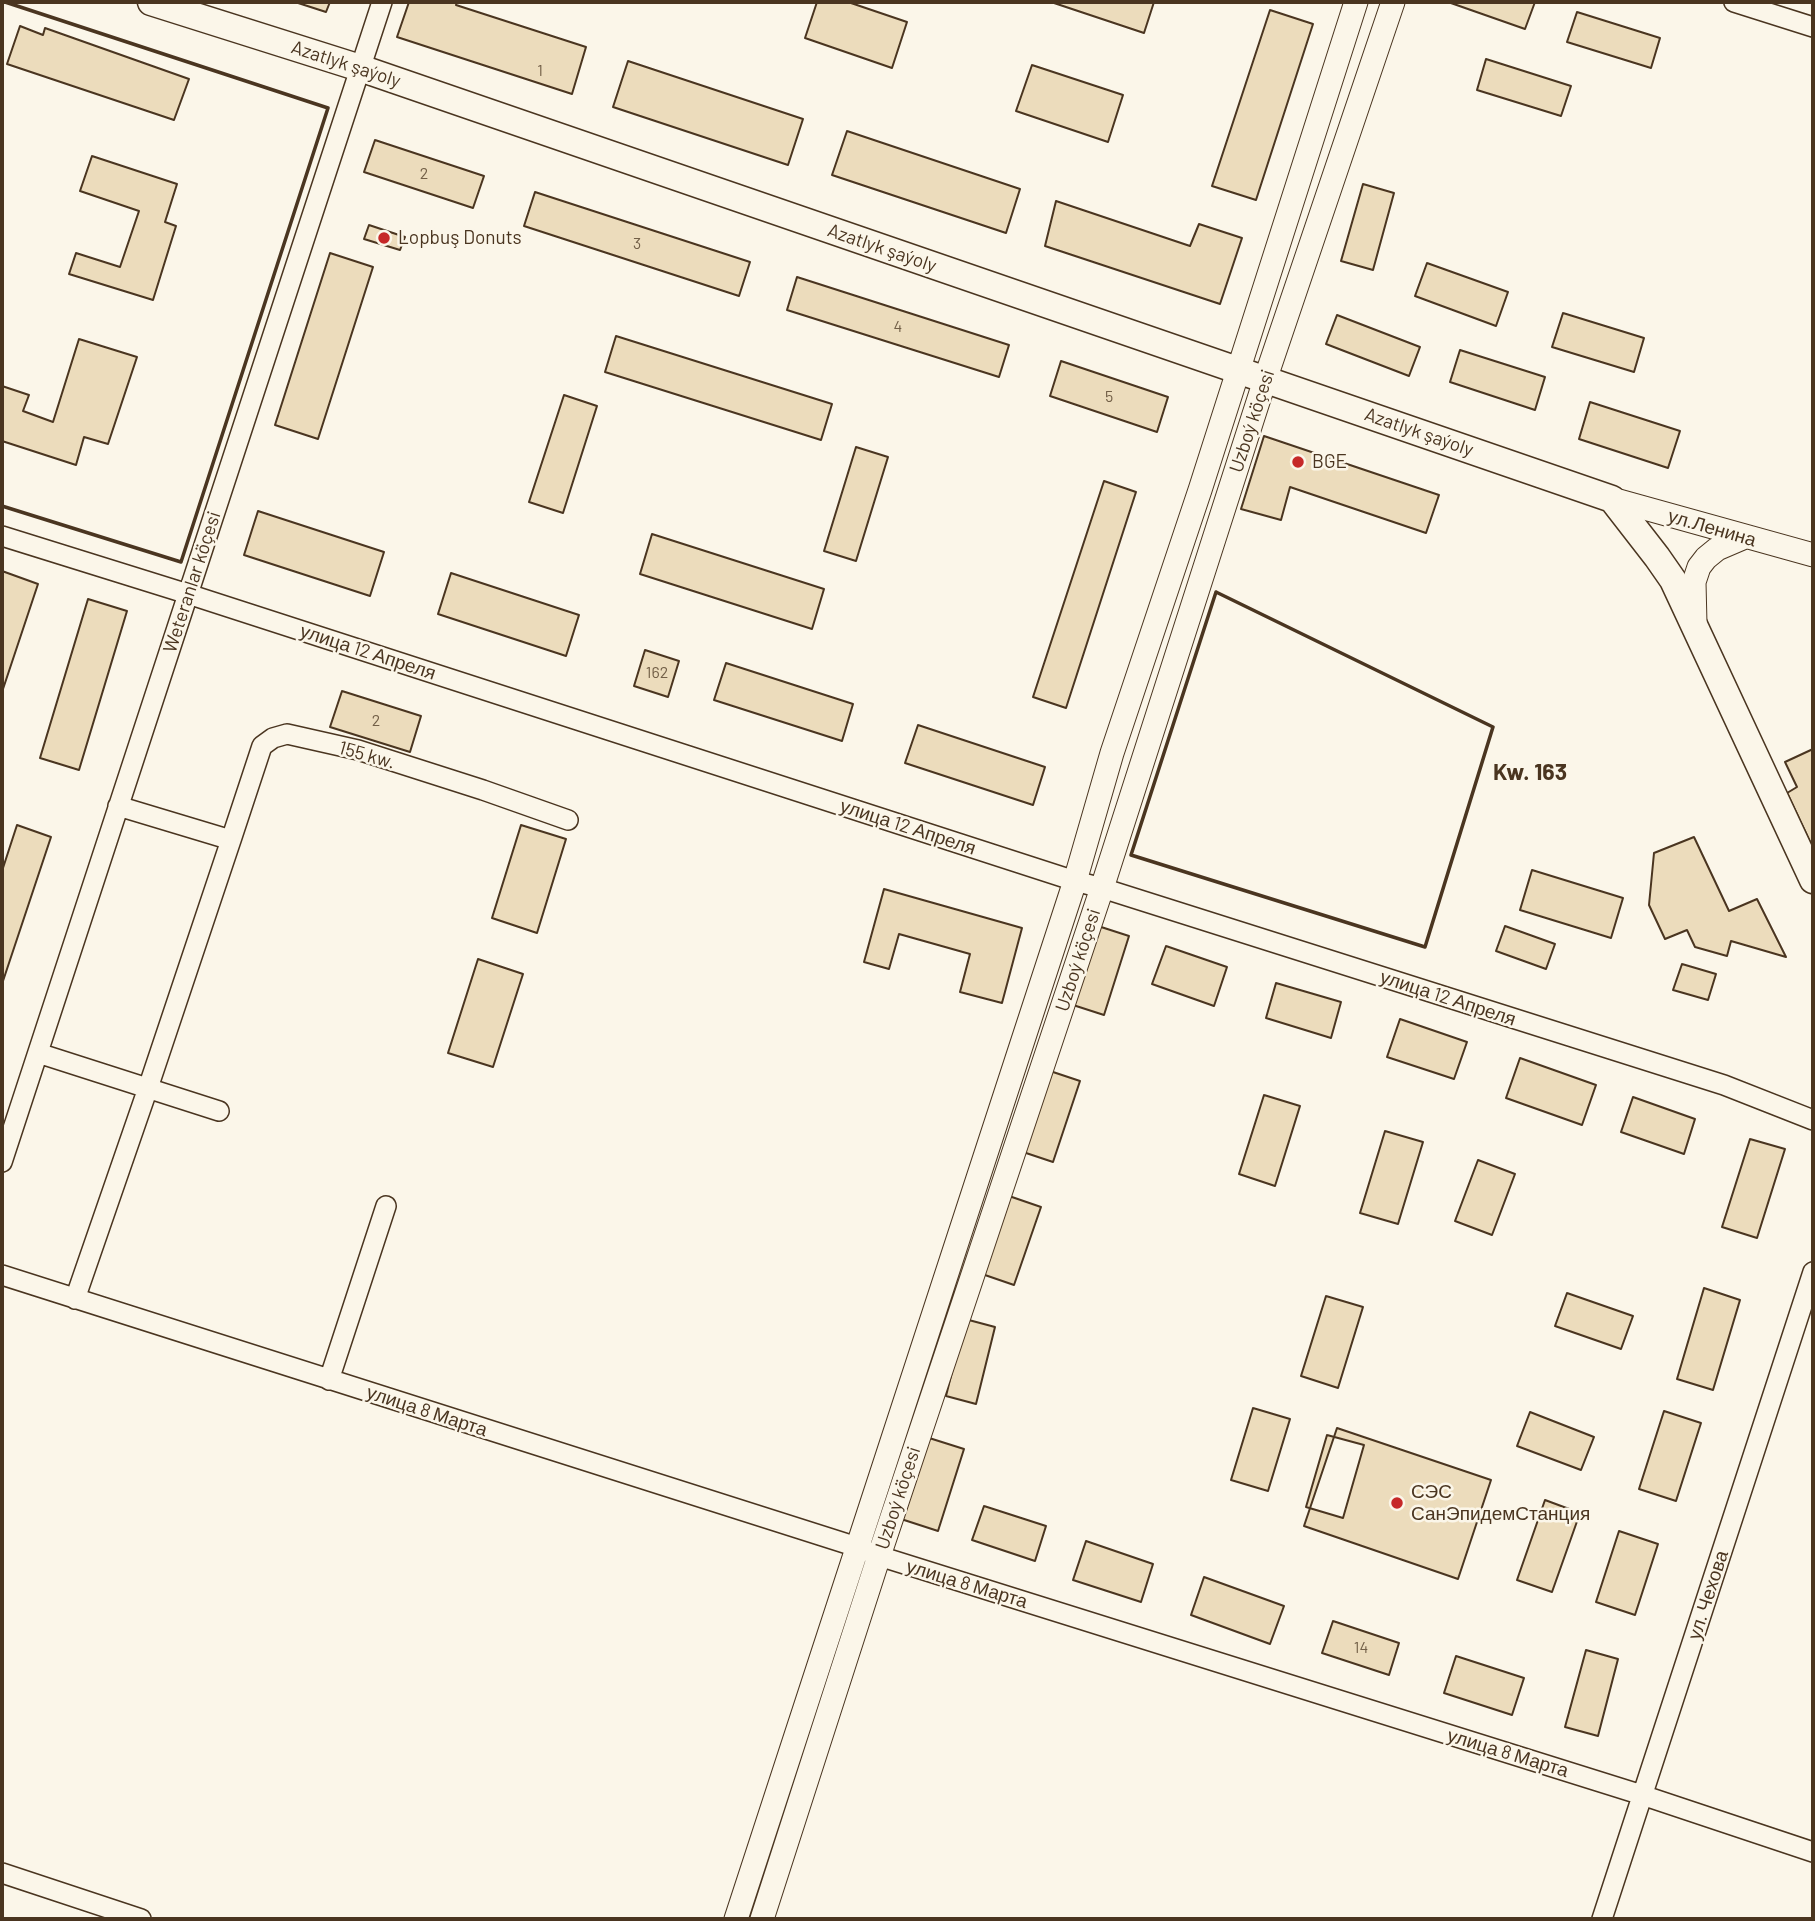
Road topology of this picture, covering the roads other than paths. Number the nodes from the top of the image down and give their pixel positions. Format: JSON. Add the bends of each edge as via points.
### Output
{"nodes":[{"id":1,"x":151,"y":2,"type":"edge"},
{"id":2,"x":382,"y":2,"type":"edge"},
{"id":3,"x":1356,"y":2,"type":"edge"},
{"id":4,"x":1393,"y":2,"type":"edge"},
{"id":5,"x":1734,"y":2,"type":"edge"},
{"id":6,"x":1813,"y":27,"type":"edge"},
{"id":7,"x":360,"y":68,"type":"junction"},
{"id":8,"x":1238,"y":371,"type":"junction"},
{"id":9,"x":1265,"y":380,"type":"junction"},
{"id":10,"x":1612,"y":499,"type":"junction"},
{"id":11,"x":2,"y":536,"type":"edge"},
{"id":12,"x":1745,"y":537,"type":"junction"},
{"id":13,"x":1813,"y":555,"type":"edge"},
{"id":14,"x":188,"y":594,"type":"junction"},
{"id":15,"x":1695,"y":624,"type":"junction"},
{"id":16,"x":118,"y":806,"type":"junction"},
{"id":17,"x":568,"y":820,"type":"dead end"},
{"id":18,"x":231,"y":840,"type":"junction"},
{"id":19,"x":1813,"y":880,"type":"edge"},
{"id":20,"x":1074,"y":881,"type":"junction"},
{"id":21,"x":1102,"y":888,"type":"junction"},
{"id":22,"x":38,"y":1053,"type":"junction"},
{"id":23,"x":148,"y":1088,"type":"junction"},
{"id":24,"x":219,"y":1111,"type":"dead end"},
{"id":25,"x":1813,"y":1120,"type":"edge"},
{"id":26,"x":2,"y":1162,"type":"edge"},
{"id":27,"x":386,"y":1206,"type":"dead end"},
{"id":28,"x":1813,"y":1272,"type":"edge"},
{"id":29,"x":2,"y":1275,"type":"edge"},
{"id":30,"x":75,"y":1298,"type":"junction"},
{"id":31,"x":329,"y":1380,"type":"junction"},
{"id":32,"x":868,"y":1552,"type":"junction"},
{"id":33,"x":1642,"y":1795,"type":"junction"},
{"id":34,"x":1813,"y":1852,"type":"edge"},
{"id":35,"x":2,"y":1873,"type":"edge"},
{"id":36,"x":141,"y":1919,"type":"edge"},
{"id":37,"x":736,"y":1919,"type":"edge"},
{"id":38,"x":762,"y":1919,"type":"edge"},
{"id":39,"x":1602,"y":1919,"type":"edge"}],
"edges":[{"from":1,"to":7,"type":"main road","name":"Azatlyk şaýoly"},
{"from":2,"to":7,"type":"street","name":"Weteranlar köçesi"},
{"from":3,"to":8,"type":"street","name":"Uzboý köçesi"},
{"from":4,"to":9,"type":"street","name":"Uzboý köçesi"},
{"from":5,"to":6,"type":"street"},
{"from":7,"to":8,"type":"main road","name":"Azatlyk şaýoly"},
{"from":7,"to":14,"type":"street","name":"Weteranlar köçesi"},
{"from":8,"to":9,"type":"main road","name":"Azatlyk şaýoly"},
{"from":8,"to":20,"type":"street","name":"Uzboý köçesi"},
{"from":9,"to":10,"type":"main road","name":"Azatlyk şaýoly"},
{"from":9,"to":21,"type":"street","name":"Uzboý köçesi"},
{"from":10,"to":12,"type":"street","name":"ул.Ленина"},
{"from":10,"to":15,"type":"main road","via":[[1673,580]]},
{"from":11,"to":14,"type":"street","name":"улица 12 Апреля"},
{"from":12,"to":13,"type":"street","name":"ул.Ленина"},
{"from":12,"to":15,"type":"street","via":[[1717,549],[1699,567],[1694,582]]},
{"from":14,"to":16,"type":"street","name":"Weteranlar köçesi"},
{"from":14,"to":20,"type":"street","name":"улица 12 Апреля"},
{"from":15,"to":19,"type":"main road"},
{"from":16,"to":18,"type":"street"},
{"from":16,"to":22,"type":"street","name":"Weteranlar köçesi"},
{"from":17,"to":18,"type":"street","name":"155 kw.","via":[[358,750],[287,734],[262,746]]},
{"from":18,"to":23,"type":"street","name":"155 kw."},
{"from":20,"to":21,"type":"street","name":"улица 12 Апреля"},
{"from":20,"to":32,"type":"street","name":"Uzboý köçesi"},
{"from":21,"to":25,"type":"street","name":"улица 12 Апреля","via":[[1724,1085]]},
{"from":21,"to":32,"type":"street","name":"Uzboý köçesi"},
{"from":22,"to":23,"type":"street"},
{"from":22,"to":26,"type":"street","name":"Weteranlar köçesi"},
{"from":23,"to":24,"type":"street"},
{"from":23,"to":30,"type":"street","name":"155 kw."},
{"from":27,"to":31,"type":"street"},
{"from":28,"to":33,"type":"street","name":"ул. Чехова"},
{"from":29,"to":30,"type":"street","name":"улица 8 Марта"},
{"from":30,"to":31,"type":"street","name":"улица 8 Марта"},
{"from":31,"to":32,"type":"street","name":"улица 8 Марта"},
{"from":32,"to":33,"type":"street","name":"улица 8 Марта"},
{"from":32,"to":37,"type":"street","name":"Uzboý köçesi"},
{"from":32,"to":38,"type":"street","name":"Uzboý köçesi"},
{"from":33,"to":34,"type":"street","name":"улица 8 Марта"},
{"from":33,"to":39,"type":"street","name":"ул. Чехова"},
{"from":35,"to":36,"type":"street"}]}
